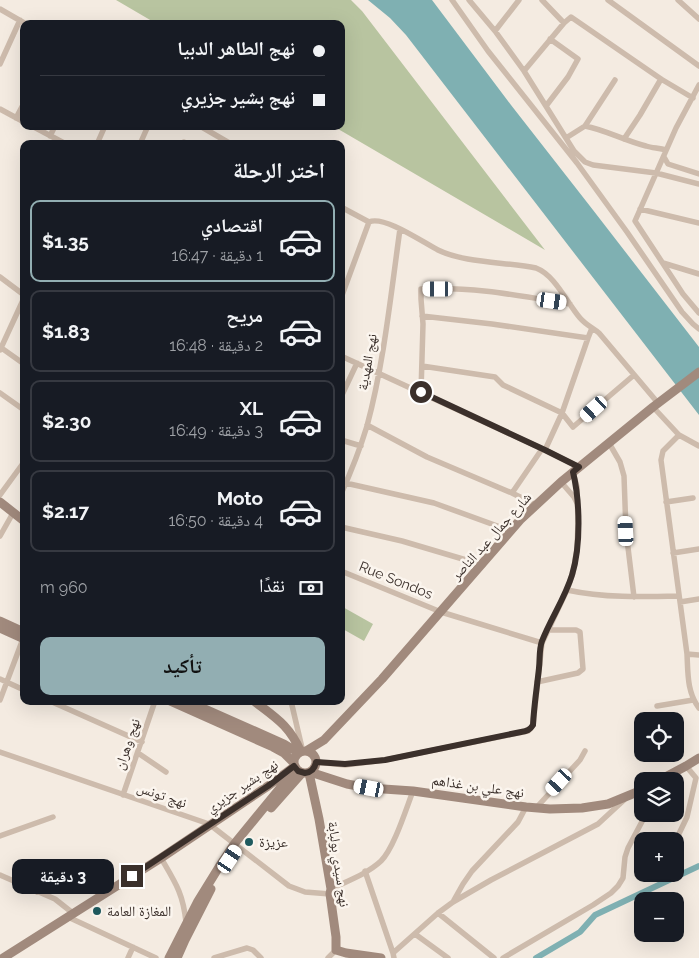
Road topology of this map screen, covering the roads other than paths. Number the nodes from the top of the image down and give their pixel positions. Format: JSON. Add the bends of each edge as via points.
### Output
{"nodes":[{"id":1,"x":452,"y":0,"type":"edge"},
{"id":2,"x":469,"y":0,"type":"edge"},
{"id":3,"x":519,"y":0,"type":"edge"},
{"id":4,"x":542,"y":0,"type":"edge"},
{"id":5,"x":608,"y":0,"type":"edge"},
{"id":6,"x":678,"y":0,"type":"edge"},
{"id":7,"x":0,"y":9,"type":"edge"},
{"id":8,"x":699,"y":19,"type":"edge"},
{"id":9,"x":20,"y":20,"type":"edge"},
{"id":10,"x":564,"y":23,"type":"junction"},
{"id":11,"x":20,"y":27,"type":"edge"},
{"id":12,"x":495,"y":31,"type":"junction"},
{"id":13,"x":550,"y":40,"type":"junction"},
{"id":14,"x":0,"y":64,"type":"edge"},
{"id":15,"x":699,"y":66,"type":"edge"},
{"id":16,"x":524,"y":71,"type":"junction"},
{"id":17,"x":661,"y":79,"type":"junction"},
{"id":18,"x":615,"y":80,"type":"dead end"},
{"id":19,"x":699,"y":85,"type":"edge"},
{"id":20,"x":693,"y":98,"type":"junction"},
{"id":21,"x":546,"y":106,"type":"junction"},
{"id":22,"x":0,"y":109,"type":"edge"},
{"id":23,"x":20,"y":110,"type":"edge"},
{"id":24,"x":16,"y":118,"type":"junction"},
{"id":25,"x":20,"y":120,"type":"edge"},
{"id":26,"x":585,"y":126,"type":"junction"},
{"id":27,"x":39,"y":130,"type":"edge"},
{"id":28,"x":52,"y":130,"type":"edge"},
{"id":29,"x":207,"y":130,"type":"edge"},
{"id":30,"x":50,"y":136,"type":"junction"},
{"id":31,"x":566,"y":138,"type":"junction"},
{"id":32,"x":624,"y":139,"type":"junction"},
{"id":33,"x":58,"y":140,"type":"edge"},
{"id":34,"x":225,"y":140,"type":"edge"},
{"id":35,"x":666,"y":150,"type":"junction"},
{"id":36,"x":664,"y":157,"type":"junction"},
{"id":37,"x":656,"y":173,"type":"junction"},
{"id":38,"x":699,"y":174,"type":"edge"},
{"id":39,"x":699,"y":184,"type":"edge"},
{"id":40,"x":345,"y":209,"type":"edge"},
{"id":41,"x":640,"y":209,"type":"junction"},
{"id":42,"x":369,"y":222,"type":"junction"},
{"id":43,"x":699,"y":224,"type":"edge"},
{"id":44,"x":400,"y":229,"type":"junction"},
{"id":45,"x":662,"y":262,"type":"junction"},
{"id":46,"x":699,"y":274,"type":"edge"},
{"id":47,"x":0,"y":277,"type":"edge"},
{"id":48,"x":345,"y":282,"type":"edge"},
{"id":49,"x":20,"y":296,"type":"edge"},
{"id":50,"x":570,"y":304,"type":"junction"},
{"id":51,"x":20,"y":305,"type":"edge"},
{"id":52,"x":699,"y":313,"type":"edge"},
{"id":53,"x":422,"y":316,"type":"junction"},
{"id":54,"x":592,"y":328,"type":"junction"},
{"id":55,"x":699,"y":329,"type":"edge"},
{"id":56,"x":588,"y":338,"type":"junction"},
{"id":57,"x":0,"y":348,"type":"edge"},
{"id":58,"x":345,"y":358,"type":"edge"},
{"id":59,"x":20,"y":361,"type":"edge"},
{"id":60,"x":357,"y":363,"type":"junction"},
{"id":61,"x":422,"y":366,"type":"junction"},
{"id":62,"x":699,"y":372,"type":"edge"},
{"id":63,"x":379,"y":373,"type":"junction"},
{"id":64,"x":634,"y":375,"type":"junction"},
{"id":65,"x":345,"y":388,"type":"edge"},
{"id":66,"x":421,"y":392,"type":"junction"},
{"id":67,"x":0,"y":393,"type":"edge"},
{"id":68,"x":658,"y":402,"type":"junction"},
{"id":69,"x":20,"y":407,"type":"edge"},
{"id":70,"x":562,"y":413,"type":"junction"},
{"id":71,"x":367,"y":425,"type":"junction"},
{"id":72,"x":679,"y":435,"type":"junction"},
{"id":73,"x":345,"y":441,"type":"edge"},
{"id":74,"x":609,"y":443,"type":"junction"},
{"id":75,"x":361,"y":446,"type":"junction"},
{"id":76,"x":699,"y":446,"type":"edge"},
{"id":77,"x":544,"y":449,"type":"junction"},
{"id":78,"x":20,"y":468,"type":"edge"},
{"id":79,"x":576,"y":470,"type":"junction"},
{"id":80,"x":345,"y":479,"type":"edge"},
{"id":81,"x":561,"y":482,"type":"junction"},
{"id":82,"x":345,"y":483,"type":"edge"},
{"id":83,"x":512,"y":493,"type":"junction"},
{"id":84,"x":0,"y":495,"type":"edge"},
{"id":85,"x":693,"y":498,"type":"dead end"},
{"id":86,"x":0,"y":502,"type":"edge"},
{"id":87,"x":666,"y":502,"type":"junction"},
{"id":88,"x":536,"y":505,"type":"junction"},
{"id":89,"x":578,"y":505,"type":"junction"},
{"id":90,"x":13,"y":513,"type":"junction"},
{"id":91,"x":20,"y":518,"type":"edge"},
{"id":92,"x":345,"y":528,"type":"edge"},
{"id":93,"x":511,"y":531,"type":"junction"},
{"id":94,"x":0,"y":536,"type":"edge"},
{"id":95,"x":699,"y":549,"type":"edge"},
{"id":96,"x":673,"y":553,"type":"junction"},
{"id":97,"x":483,"y":564,"type":"junction"},
{"id":98,"x":345,"y":574,"type":"edge"},
{"id":99,"x":567,"y":590,"type":"junction"},
{"id":100,"x":634,"y":597,"type":"junction"},
{"id":101,"x":679,"y":599,"type":"junction"},
{"id":102,"x":699,"y":599,"type":"edge"},
{"id":103,"x":441,"y":612,"type":"junction"},
{"id":104,"x":0,"y":621,"type":"edge"},
{"id":105,"x":0,"y":628,"type":"edge"},
{"id":106,"x":547,"y":630,"type":"junction"},
{"id":107,"x":20,"y":634,"type":"edge"},
{"id":108,"x":20,"y":635,"type":"edge"},
{"id":109,"x":542,"y":643,"type":"junction"},
{"id":110,"x":20,"y":646,"type":"edge"},
{"id":111,"x":687,"y":654,"type":"junction"},
{"id":112,"x":699,"y":655,"type":"edge"},
{"id":113,"x":0,"y":679,"type":"edge"},
{"id":114,"x":6,"y":682,"type":"junction"},
{"id":115,"x":537,"y":682,"type":"junction"},
{"id":116,"x":20,"y":688,"type":"edge"},
{"id":117,"x":0,"y":700,"type":"edge"},
{"id":118,"x":693,"y":700,"type":"junction"},
{"id":119,"x":59,"y":705,"type":"edge"},
{"id":120,"x":154,"y":705,"type":"edge"},
{"id":121,"x":179,"y":705,"type":"edge"},
{"id":122,"x":196,"y":705,"type":"edge"},
{"id":123,"x":259,"y":705,"type":"edge"},
{"id":124,"x":292,"y":705,"type":"edge"},
{"id":125,"x":657,"y":706,"type":"dead end"},
{"id":126,"x":699,"y":708,"type":"edge"},
{"id":127,"x":324,"y":740,"type":"junction"},
{"id":128,"x":142,"y":742,"type":"junction"},
{"id":129,"x":585,"y":751,"type":"dead end"},
{"id":130,"x":0,"y":752,"type":"edge"},
{"id":131,"x":302,"y":752,"type":"junction"},
{"id":132,"x":138,"y":753,"type":"junction"},
{"id":133,"x":699,"y":758,"type":"edge"},
{"id":134,"x":316,"y":761,"type":"junction"},
{"id":135,"x":686,"y":766,"type":"junction"},
{"id":136,"x":301,"y":769,"type":"junction"},
{"id":137,"x":166,"y":772,"type":"dead end"},
{"id":138,"x":675,"y":772,"type":"edge"},
{"id":139,"x":698,"y":778,"type":"edge"},
{"id":140,"x":339,"y":780,"type":"junction"},
{"id":141,"x":413,"y":791,"type":"junction"},
{"id":142,"x":634,"y":793,"type":"edge"},
{"id":143,"x":123,"y":795,"type":"junction"},
{"id":144,"x":628,"y":796,"type":"junction"},
{"id":145,"x":526,"y":806,"type":"junction"},
{"id":146,"x":536,"y":808,"type":"junction"},
{"id":147,"x":53,"y":817,"type":"dead end"},
{"id":148,"x":642,"y":822,"type":"edge"},
{"id":149,"x":209,"y":824,"type":"junction"},
{"id":150,"x":680,"y":832,"type":"edge"},
{"id":151,"x":0,"y":836,"type":"edge"},
{"id":152,"x":237,"y":845,"type":"junction"},
{"id":153,"x":160,"y":858,"type":"junction"},
{"id":154,"x":62,"y":867,"type":"dead end"},
{"id":155,"x":366,"y":871,"type":"junction"},
{"id":156,"x":0,"y":875,"type":"edge"},
{"id":157,"x":330,"y":891,"type":"junction"},
{"id":158,"x":37,"y":892,"type":"junction"},
{"id":159,"x":453,"y":902,"type":"junction"},
{"id":160,"x":438,"y":913,"type":"junction"},
{"id":161,"x":71,"y":915,"type":"junction"},
{"id":162,"x":186,"y":924,"type":"junction"},
{"id":163,"x":415,"y":934,"type":"junction"},
{"id":164,"x":134,"y":947,"type":"junction"},
{"id":165,"x":336,"y":950,"type":"junction"},
{"id":166,"x":394,"y":955,"type":"edge"},
{"id":167,"x":8,"y":957,"type":"edge"},
{"id":168,"x":128,"y":958,"type":"edge"},
{"id":169,"x":156,"y":958,"type":"edge"},
{"id":170,"x":169,"y":958,"type":"edge"},
{"id":171,"x":177,"y":958,"type":"edge"},
{"id":172,"x":214,"y":958,"type":"edge"},
{"id":173,"x":261,"y":958,"type":"edge"},
{"id":174,"x":328,"y":958,"type":"edge"},
{"id":175,"x":381,"y":958,"type":"edge"},
{"id":176,"x":448,"y":958,"type":"edge"},
{"id":177,"x":494,"y":958,"type":"edge"},
{"id":178,"x":503,"y":958,"type":"edge"}],
"edges":[{"from":1,"to":55,"type":"street","via":[[588,179],[682,312]]},
{"from":2,"to":12,"type":"street"},
{"from":3,"to":12,"type":"street"},
{"from":4,"to":10,"type":"street"},
{"from":5,"to":15,"type":"street"},
{"from":6,"to":8,"type":"street"},
{"from":7,"to":9,"type":"street"},
{"from":10,"to":13,"type":"street"},
{"from":10,"to":17,"type":"street","via":[[571,17]]},
{"from":11,"to":14,"type":"street"},
{"from":12,"to":16,"type":"street"},
{"from":13,"to":16,"type":"street"},
{"from":13,"to":21,"type":"street","via":[[578,59]]},
{"from":16,"to":21,"type":"street"},
{"from":17,"to":20,"type":"street"},
{"from":17,"to":32,"type":"street"},
{"from":18,"to":26,"type":"street"},
{"from":19,"to":20,"type":"street"},
{"from":20,"to":35,"type":"street"},
{"from":21,"to":31,"type":"street"},
{"from":22,"to":24,"type":"street"},
{"from":23,"to":24,"type":"street"},
{"from":24,"to":25,"type":"street"},
{"from":26,"to":31,"type":"street"},
{"from":26,"to":32,"type":"street"},
{"from":27,"to":30,"type":"street"},
{"from":28,"to":30,"type":"street"},
{"from":29,"to":34,"type":"street"},
{"from":30,"to":33,"type":"street"},
{"from":31,"to":37,"type":"street","via":[[588,164]]},
{"from":32,"to":35,"type":"street"},
{"from":35,"to":36,"type":"street"},
{"from":36,"to":37,"type":"street"},
{"from":36,"to":38,"type":"street","via":[[668,164]]},
{"from":37,"to":39,"type":"street"},
{"from":37,"to":41,"type":"street"},
{"from":40,"to":42,"type":"street"},
{"from":41,"to":43,"type":"street"},
{"from":41,"to":45,"type":"street","via":[[636,223]]},
{"from":42,"to":44,"type":"street","via":[[379,221]]},
{"from":42,"to":48,"type":"street"},
{"from":44,"to":50,"type":"street","via":[[450,255],[541,270]]},
{"from":44,"to":63,"type":"street","name":"نهج المهدية"},
{"from":45,"to":46,"type":"street"},
{"from":45,"to":52,"type":"street"},
{"from":47,"to":49,"type":"street"},
{"from":50,"to":53,"type":"street","via":[[499,292],[422,289]]},
{"from":50,"to":54,"type":"street"},
{"from":51,"to":57,"type":"street"},
{"from":53,"to":56,"type":"street"},
{"from":53,"to":61,"type":"street"},
{"from":54,"to":56,"type":"street"},
{"from":54,"to":64,"type":"street"},
{"from":56,"to":70,"type":"street"},
{"from":57,"to":59,"type":"street"},
{"from":58,"to":60,"type":"street"},
{"from":60,"to":63,"type":"street"},
{"from":60,"to":65,"type":"street"},
{"from":61,"to":66,"type":"street"},
{"from":61,"to":70,"type":"street","via":[[495,377],[503,385]]},
{"from":62,"to":68,"type":"main road","name":"شارع جمال عبد الناصر"},
{"from":63,"to":66,"type":"street"},
{"from":63,"to":71,"type":"street","name":"نهج المهدية"},
{"from":64,"to":68,"type":"street"},
{"from":64,"to":70,"type":"street","via":[[573,427]]},
{"from":66,"to":77,"type":"street"},
{"from":67,"to":69,"type":"street"},
{"from":68,"to":72,"type":"street"},
{"from":68,"to":74,"type":"main road","name":"شارع جمال عبد الناصر"},
{"from":70,"to":77,"type":"street"},
{"from":71,"to":75,"type":"street","name":"نهج المهدية"},
{"from":71,"to":83,"type":"street","via":[[427,457]]},
{"from":72,"to":76,"type":"street"},
{"from":72,"to":87,"type":"street","via":[[666,448],[661,460]]},
{"from":73,"to":75,"type":"street"},
{"from":74,"to":79,"type":"main road","name":"شارع جمال عبد الناصر"},
{"from":74,"to":100,"type":"street","via":[[624,476],[626,531]]},
{"from":75,"to":80,"type":"street","name":"نهج المهدية"},
{"from":77,"to":79,"type":"street"},
{"from":77,"to":83,"type":"street"},
{"from":78,"to":84,"type":"street"},
{"from":79,"to":81,"type":"main road","name":"شارع جمال عبد الناصر"},
{"from":79,"to":89,"type":"street"},
{"from":81,"to":88,"type":"main road","name":"شارع جمال عبد الناصر"},
{"from":81,"to":89,"type":"street"},
{"from":82,"to":93,"type":"street","via":[[434,503]]},
{"from":83,"to":88,"type":"street"},
{"from":85,"to":87,"type":"street"},
{"from":86,"to":90,"type":"main road"},
{"from":87,"to":96,"type":"street"},
{"from":88,"to":93,"type":"main road","name":"شارع جمال عبد الناصر"},
{"from":89,"to":99,"type":"street","via":[[577,548]]},
{"from":90,"to":91,"type":"main road"},
{"from":90,"to":94,"type":"street"},
{"from":92,"to":97,"type":"street"},
{"from":93,"to":97,"type":"main road","name":"شارع جمال عبد الناصر"},
{"from":95,"to":96,"type":"street"},
{"from":96,"to":101,"type":"street"},
{"from":97,"to":103,"type":"main road","name":"شارع جمال عبد الناصر"},
{"from":98,"to":103,"type":"street","name":"Rue Sondos"},
{"from":99,"to":100,"type":"street"},
{"from":99,"to":106,"type":"street"},
{"from":100,"to":101,"type":"street"},
{"from":101,"to":102,"type":"street"},
{"from":101,"to":111,"type":"street"},
{"from":103,"to":109,"type":"street","name":"Rue Sondos"},
{"from":103,"to":127,"type":"main road","name":"شارع جمال عبد الناصر"},
{"from":104,"to":107,"type":"main road"},
{"from":105,"to":108,"type":"main road"},
{"from":106,"to":109,"type":"street"},
{"from":106,"to":115,"type":"street","via":[[580,632],[583,669]]},
{"from":109,"to":115,"type":"street"},
{"from":110,"to":114,"type":"street"},
{"from":111,"to":112,"type":"street"},
{"from":111,"to":118,"type":"street"},
{"from":113,"to":114,"type":"street"},
{"from":114,"to":116,"type":"street"},
{"from":114,"to":117,"type":"street"},
{"from":115,"to":134,"type":"street","via":[[533,725],[528,730],[385,760],[345,764]]},
{"from":118,"to":125,"type":"street"},
{"from":118,"to":126,"type":"street"},
{"from":119,"to":128,"type":"street"},
{"from":120,"to":128,"type":"street","name":"نهج وهران"},
{"from":121,"to":136,"type":"main road","via":[[273,747]]},
{"from":122,"to":131,"type":"main road"},
{"from":123,"to":131,"type":"main road","via":[[285,725]]},
{"from":124,"to":131,"type":"street"},
{"from":127,"to":131,"type":"main road","name":"شارع جمال عبد الناصر"},
{"from":127,"to":134,"type":"main road","name":"شارع جمال عبد الناصر"},
{"from":128,"to":132,"type":"street","name":"نهج وهران"},
{"from":129,"to":146,"type":"street"},
{"from":130,"to":143,"type":"street","name":"نهج تونس"},
{"from":131,"to":134,"type":"main road","via":[[312,753]]},
{"from":131,"to":136,"type":"main road","via":[[296,755]]},
{"from":132,"to":137,"type":"street"},
{"from":132,"to":143,"type":"street","name":"نهج وهران"},
{"from":133,"to":135,"type":"main road"},
{"from":134,"to":136,"type":"main road","via":[[313,770]]},
{"from":134,"to":140,"type":"main road","name":"نهج علي بن غذاهم"},
{"from":135,"to":138,"type":"main road"},
{"from":135,"to":139,"type":"street"},
{"from":136,"to":140,"type":"main road","name":"نهج علي بن غذاهم"},
{"from":136,"to":149,"type":"main road","name":"نهج بشير جزيري"},
{"from":136,"to":152,"type":"main road"},
{"from":136,"to":157,"type":"main road","name":"نهج سيدي بولبابة","via":[[319,819]]},
{"from":139,"to":150,"type":"street"},
{"from":140,"to":141,"type":"main road","name":"نهج علي بن غذاهم","via":[[369,788]]},
{"from":141,"to":145,"type":"main road","name":"نهج علي بن غذاهم"},
{"from":141,"to":155,"type":"street","via":[[386,855]]},
{"from":142,"to":144,"type":"main road","name":"نهج علي بن غذاهم"},
{"from":143,"to":149,"type":"street","name":"نهج تونس"},
{"from":144,"to":146,"type":"main road","name":"نهج علي بن غذاهم","via":[[597,806]]},
{"from":144,"to":159,"type":"street","via":[[598,824]]},
{"from":145,"to":146,"type":"main road","name":"نهج علي بن غذاهم"},
{"from":145,"to":159,"type":"street","via":[[518,822],[468,877]]},
{"from":147,"to":151,"type":"street"},
{"from":148,"to":178,"type":"street","via":[[628,848],[623,878],[618,886],[593,905]]},
{"from":149,"to":152,"type":"street","name":"نهج تونس"},
{"from":149,"to":153,"type":"main road","name":"نهج بشير جزيري"},
{"from":152,"to":157,"type":"street","name":"نهج تونس","via":[[289,886],[305,892]]},
{"from":152,"to":162,"type":"main road","via":[[207,885]]},
{"from":152,"to":171,"type":"main road"},
{"from":153,"to":161,"type":"main road","name":"نهج بشير جزيري"},
{"from":153,"to":162,"type":"street","via":[[179,889]]},
{"from":154,"to":158,"type":"street"},
{"from":155,"to":157,"type":"street"},
{"from":155,"to":166,"type":"street"},
{"from":156,"to":158,"type":"street"},
{"from":157,"to":165,"type":"main road","name":"نهج سيدي بولبابة"},
{"from":158,"to":161,"type":"street","via":[[55,899]]},
{"from":159,"to":160,"type":"street"},
{"from":160,"to":163,"type":"street"},
{"from":160,"to":177,"type":"street"},
{"from":161,"to":164,"type":"street"},
{"from":161,"to":167,"type":"main road","name":"نهج بشير جزيري"},
{"from":162,"to":170,"type":"main road"},
{"from":163,"to":166,"type":"street"},
{"from":163,"to":176,"type":"street"},
{"from":164,"to":168,"type":"street"},
{"from":164,"to":169,"type":"street"},
{"from":165,"to":174,"type":"street"},
{"from":165,"to":175,"type":"main road"},
{"from":172,"to":173,"type":"street","via":[[247,948]]}]}
